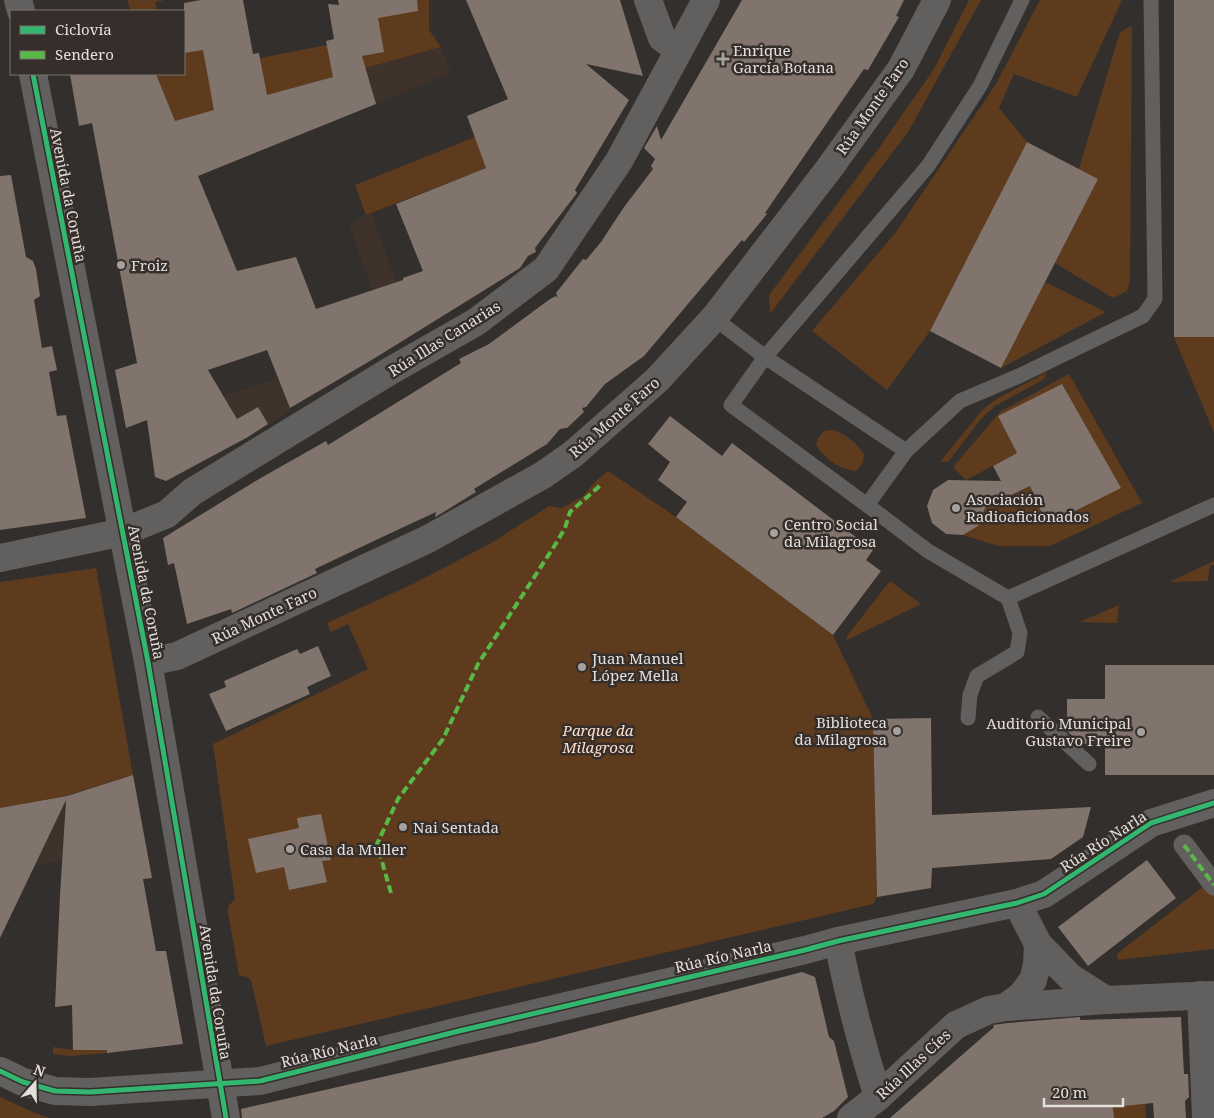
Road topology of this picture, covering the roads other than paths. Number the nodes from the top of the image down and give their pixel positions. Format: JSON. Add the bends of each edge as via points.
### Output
{"nodes":[{"id":1,"x":648,"y":0,"type":"edge"},
{"id":2,"x":706,"y":0,"type":"edge"},
{"id":3,"x":937,"y":0,"type":"edge"},
{"id":4,"x":1022,"y":0,"type":"edge"},
{"id":5,"x":1150,"y":0,"type":"edge"},
{"id":6,"x":678,"y":49,"type":"junction"},
{"id":7,"x":33,"y":75,"type":"edge"},
{"id":8,"x":714,"y":318,"type":"junction"},
{"id":9,"x":765,"y":357,"type":"junction"},
{"id":10,"x":906,"y":451,"type":"junction"},
{"id":11,"x":867,"y":505,"type":"junction"},
{"id":12,"x":1214,"y":505,"type":"edge"},
{"id":13,"x":123,"y":532,"type":"junction"},
{"id":14,"x":0,"y":558,"type":"edge"},
{"id":15,"x":1008,"y":598,"type":"junction"},
{"id":16,"x":148,"y":662,"type":"junction"},
{"id":17,"x":1038,"y":717,"type":"dead end"},
{"id":18,"x":968,"y":718,"type":"dead end"},
{"id":19,"x":1089,"y":764,"type":"dead end"},
{"id":20,"x":1214,"y":803,"type":"edge"},
{"id":21,"x":1184,"y":845,"type":"dead end"},
{"id":22,"x":1214,"y":885,"type":"edge"},
{"id":23,"x":1017,"y":903,"type":"junction"},
{"id":24,"x":838,"y":941,"type":"junction"},
{"id":25,"x":1038,"y":944,"type":"junction"},
{"id":26,"x":1208,"y":995,"type":"edge"},
{"id":27,"x":1106,"y":1000,"type":"junction"},
{"id":28,"x":1006,"y":1007,"type":"junction"},
{"id":29,"x":0,"y":1071,"type":"edge"},
{"id":30,"x":218,"y":1083,"type":"junction"},
{"id":31,"x":878,"y":1097,"type":"junction"},
{"id":32,"x":226,"y":1118,"type":"edge"},
{"id":33,"x":852,"y":1118,"type":"edge"},
{"id":34,"x":1206,"y":1118,"type":"edge"}],
"edges":[{"from":1,"to":6,"type":"street","via":[[662,38]]},
{"from":2,"to":6,"type":"street","name":"Rúa Illas Canarias"},
{"from":3,"to":8,"type":"street","name":"Rúa Monte Faro","via":[[901,69]]},
{"from":4,"to":9,"type":"lane","via":[[980,86],[928,166]]},
{"from":5,"to":10,"type":"lane","via":[[1155,299],[1143,316],[960,401]]},
{"from":6,"to":13,"type":"street","name":"Rúa Illas Canarias","via":[[619,161],[546,269],[476,322],[192,492],[168,514]]},
{"from":7,"to":13,"type":"street","name":"Avenida da Coruña"},
{"from":8,"to":9,"type":"lane"},
{"from":8,"to":16,"type":"street","name":"Rúa Monte Faro","via":[[657,380],[573,454],[543,474],[428,539],[177,656]]},
{"from":9,"to":10,"type":"lane"},
{"from":9,"to":11,"type":"lane","via":[[731,405]]},
{"from":10,"to":11,"type":"lane"},
{"from":11,"to":15,"type":"lane","via":[[928,551]]},
{"from":12,"to":15,"type":"lane"},
{"from":13,"to":14,"type":"street","name":"Rúa Illas Canarias"},
{"from":13,"to":16,"type":"street","name":"Avenida da Coruña"},
{"from":15,"to":18,"type":"lane","via":[[1020,633],[1017,652],[977,676],[970,694]]},
{"from":16,"to":30,"type":"street","name":"Avenida da Coruña"},
{"from":17,"to":19,"type":"lane"},
{"from":20,"to":23,"type":"street","name":"Rúa Río Narla","via":[[1151,823],[1044,894]]},
{"from":21,"to":22,"type":"street"},
{"from":23,"to":24,"type":"street","name":"Rúa Río Narla"},
{"from":23,"to":25,"type":"street"},
{"from":24,"to":30,"type":"street","name":"Rúa Río Narla","via":[[260,1080]]},
{"from":24,"to":31,"type":"street"},
{"from":25,"to":27,"type":"street","via":[[1070,977]]},
{"from":25,"to":28,"type":"street","name":"Rúa Illas Cíes","via":[[1033,980],[1022,995]]},
{"from":26,"to":27,"type":"street","name":"Rúa Illas Cíes"},
{"from":26,"to":34,"type":"street"},
{"from":27,"to":28,"type":"street","name":"Rúa Illas Cíes"},
{"from":28,"to":31,"type":"street","name":"Rúa Illas Cíes","via":[[989,1010],[956,1025]]},
{"from":29,"to":30,"type":"street","name":"Rúa Río Narla","via":[[22,1082],[55,1091],[90,1092]]},
{"from":30,"to":32,"type":"street","name":"Avenida da Coruña"},
{"from":31,"to":33,"type":"street","name":"Rúa Illas Cíes"}]}
